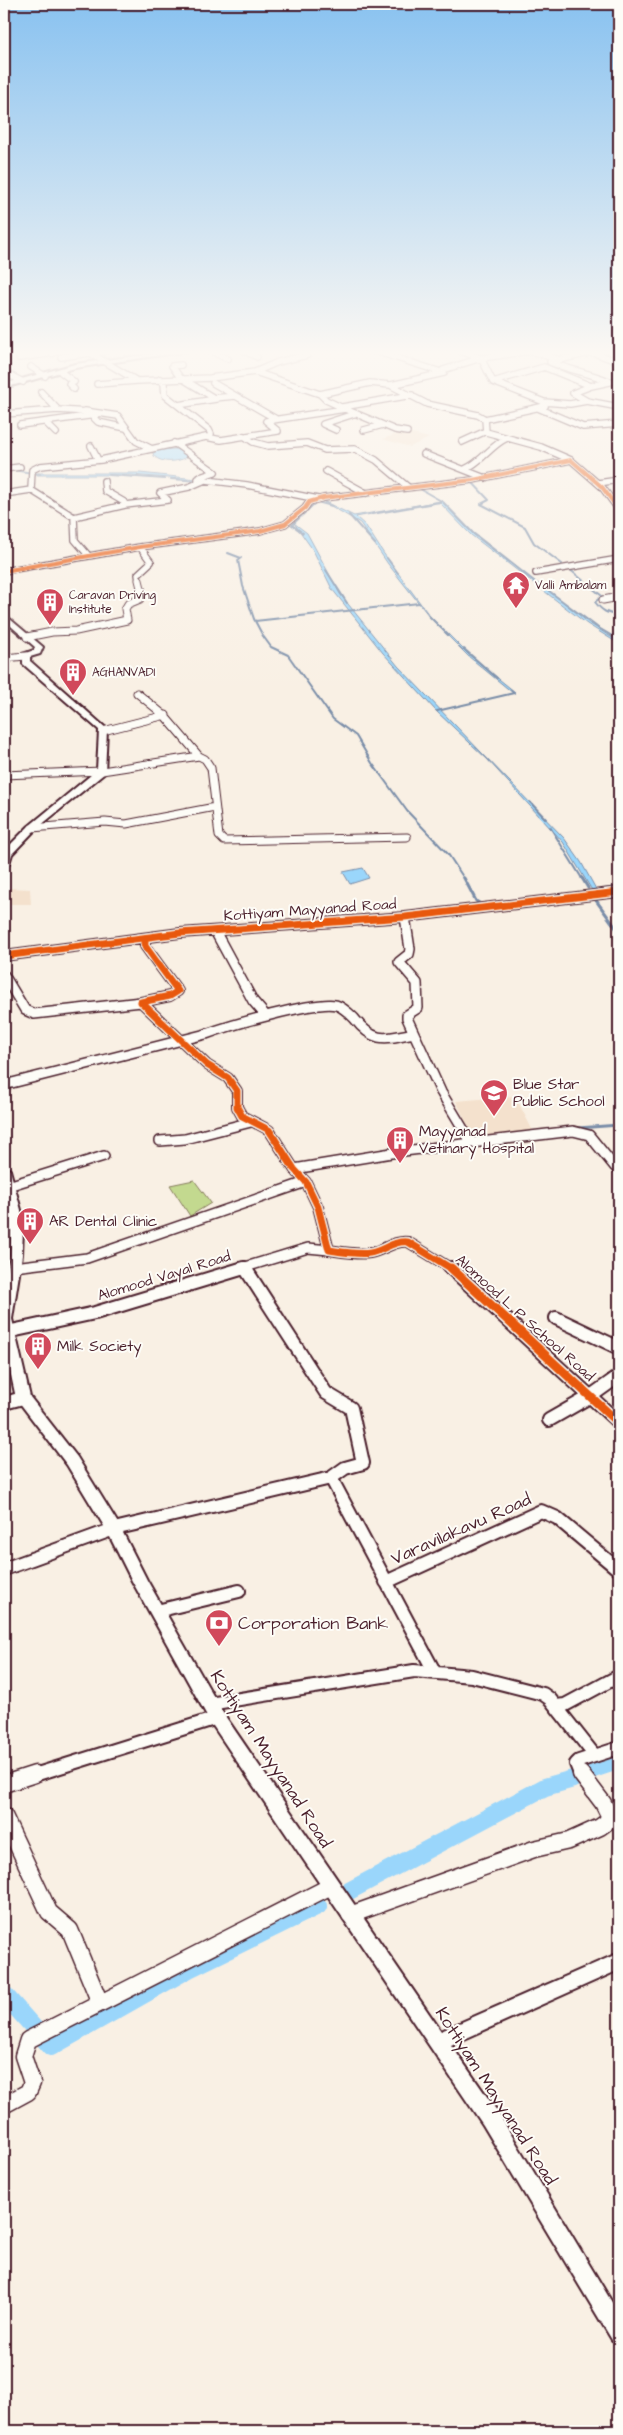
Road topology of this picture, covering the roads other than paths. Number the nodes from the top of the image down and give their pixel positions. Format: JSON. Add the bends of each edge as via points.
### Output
{"nodes":[{"id":1,"x":47,"y":465,"type":"edge"},
{"id":2,"x":205,"y":465,"type":"edge"},
{"id":3,"x":380,"y":465,"type":"edge"},
{"id":4,"x":453,"y":465,"type":"edge"},
{"id":5,"x":475,"y":465,"type":"edge"},
{"id":6,"x":549,"y":465,"type":"edge"},
{"id":7,"x":576,"y":465,"type":"edge"},
{"id":8,"x":20,"y":467,"type":"dead end"},
{"id":9,"x":4,"y":469,"type":"edge"},
{"id":10,"x":465,"y":469,"type":"junction"},
{"id":11,"x":326,"y":470,"type":"dead end"},
{"id":12,"x":485,"y":478,"type":"junction"},
{"id":13,"x":206,"y":480,"type":"junction"},
{"id":14,"x":619,"y":480,"type":"edge"},
{"id":15,"x":104,"y":481,"type":"dead end"},
{"id":16,"x":598,"y":483,"type":"junction"},
{"id":17,"x":408,"y":488,"type":"junction"},
{"id":18,"x":31,"y":490,"type":"junction"},
{"id":19,"x":366,"y":493,"type":"junction"},
{"id":20,"x":4,"y":494,"type":"edge"},
{"id":21,"x":314,"y":500,"type":"junction"},
{"id":22,"x":125,"y":505,"type":"junction"},
{"id":23,"x":619,"y":510,"type":"edge"},
{"id":24,"x":74,"y":517,"type":"junction"},
{"id":25,"x":140,"y":546,"type":"junction"},
{"id":26,"x":88,"y":555,"type":"junction"},
{"id":27,"x":619,"y":559,"type":"edge"},
{"id":28,"x":4,"y":562,"type":"edge"},
{"id":29,"x":13,"y":569,"type":"junction"},
{"id":30,"x":4,"y":571,"type":"edge"},
{"id":31,"x":536,"y":573,"type":"dead end"},
{"id":32,"x":619,"y":597,"type":"edge"},
{"id":33,"x":602,"y":600,"type":"dead end"},
{"id":34,"x":4,"y":616,"type":"edge"},
{"id":35,"x":27,"y":637,"type":"junction"},
{"id":36,"x":26,"y":656,"type":"junction"},
{"id":37,"x":4,"y":658,"type":"edge"},
{"id":38,"x":137,"y":693,"type":"dead end"},
{"id":39,"x":166,"y":715,"type":"junction"},
{"id":40,"x":103,"y":731,"type":"junction"},
{"id":41,"x":199,"y":756,"type":"junction"},
{"id":42,"x":102,"y":771,"type":"junction"},
{"id":43,"x":4,"y":774,"type":"edge"},
{"id":44,"x":215,"y":807,"type":"junction"},
{"id":45,"x":32,"y":828,"type":"junction"},
{"id":46,"x":407,"y":837,"type":"dead end"},
{"id":47,"x":7,"y":850,"type":"edge"},
{"id":48,"x":4,"y":864,"type":"edge"},
{"id":49,"x":619,"y":892,"type":"edge"},
{"id":50,"x":405,"y":917,"type":"junction"},
{"id":51,"x":215,"y":931,"type":"junction"},
{"id":52,"x":145,"y":938,"type":"junction"},
{"id":53,"x":4,"y":956,"type":"edge"},
{"id":54,"x":4,"y":975,"type":"edge"},
{"id":55,"x":141,"y":1002,"type":"junction"},
{"id":56,"x":266,"y":1016,"type":"junction"},
{"id":57,"x":414,"y":1033,"type":"junction"},
{"id":58,"x":183,"y":1040,"type":"junction"},
{"id":59,"x":4,"y":1085,"type":"edge"},
{"id":60,"x":251,"y":1122,"type":"junction"},
{"id":61,"x":160,"y":1140,"type":"dead end"},
{"id":62,"x":471,"y":1142,"type":"junction"},
{"id":63,"x":104,"y":1156,"type":"dead end"},
{"id":64,"x":615,"y":1167,"type":"dead end"},
{"id":65,"x":294,"y":1169,"type":"junction"},
{"id":66,"x":6,"y":1178,"type":"edge"},
{"id":67,"x":306,"y":1182,"type":"junction"},
{"id":68,"x":329,"y":1250,"type":"junction"},
{"id":69,"x":14,"y":1267,"type":"junction"},
{"id":70,"x":245,"y":1268,"type":"junction"},
{"id":71,"x":556,"y":1318,"type":"dead end"},
{"id":72,"x":7,"y":1332,"type":"junction"},
{"id":73,"x":619,"y":1348,"type":"edge"},
{"id":74,"x":619,"y":1376,"type":"edge"},
{"id":75,"x":591,"y":1396,"type":"junction"},
{"id":76,"x":23,"y":1398,"type":"junction"},
{"id":77,"x":4,"y":1403,"type":"edge"},
{"id":78,"x":548,"y":1420,"type":"dead end"},
{"id":79,"x":619,"y":1423,"type":"edge"},
{"id":80,"x":330,"y":1478,"type":"junction"},
{"id":81,"x":114,"y":1529,"type":"junction"},
{"id":82,"x":4,"y":1569,"type":"edge"},
{"id":83,"x":619,"y":1570,"type":"edge"},
{"id":84,"x":386,"y":1582,"type":"junction"},
{"id":85,"x":239,"y":1591,"type":"dead end"},
{"id":86,"x":156,"y":1611,"type":"junction"},
{"id":87,"x":434,"y":1671,"type":"junction"},
{"id":88,"x":619,"y":1676,"type":"edge"},
{"id":89,"x":556,"y":1706,"type":"junction"},
{"id":90,"x":213,"y":1711,"type":"junction"},
{"id":91,"x":619,"y":1748,"type":"edge"},
{"id":92,"x":595,"y":1756,"type":"junction"},
{"id":93,"x":4,"y":1784,"type":"edge"},
{"id":94,"x":4,"y":1816,"type":"edge"},
{"id":95,"x":331,"y":1886,"type":"junction"},
{"id":96,"x":350,"y":1915,"type":"junction"},
{"id":97,"x":619,"y":1961,"type":"edge"},
{"id":98,"x":100,"y":2003,"type":"junction"},
{"id":99,"x":439,"y":2041,"type":"junction"},
{"id":100,"x":4,"y":2105,"type":"edge"},
{"id":101,"x":619,"y":2333,"type":"edge"}],
"edges":[{"from":1,"to":18,"type":"street","via":[[32,472]]},
{"from":2,"to":13,"type":"street","via":[[215,472],[198,478]]},
{"from":3,"to":17,"type":"street"},
{"from":4,"to":10,"type":"street"},
{"from":5,"to":10,"type":"street"},
{"from":6,"to":12,"type":"street"},
{"from":7,"to":16,"type":"street"},
{"from":8,"to":9,"type":"street"},
{"from":10,"to":12,"type":"street"},
{"from":11,"to":19,"type":"street"},
{"from":12,"to":17,"type":"street"},
{"from":13,"to":21,"type":"street"},
{"from":13,"to":22,"type":"street","via":[[160,493],[168,500]]},
{"from":14,"to":16,"type":"street"},
{"from":15,"to":22,"type":"street","via":[[104,491]]},
{"from":16,"to":23,"type":"street"},
{"from":17,"to":19,"type":"street"},
{"from":18,"to":20,"type":"street"},
{"from":18,"to":24,"type":"street"},
{"from":19,"to":21,"type":"street"},
{"from":21,"to":25,"type":"street","via":[[285,524],[260,531]]},
{"from":22,"to":24,"type":"street"},
{"from":24,"to":26,"type":"street","via":[[75,540]]},
{"from":25,"to":26,"type":"street"},
{"from":25,"to":35,"type":"street","via":[[151,562],[138,574],[142,595],[125,608],[127,620]]},
{"from":26,"to":29,"type":"street"},
{"from":27,"to":31,"type":"street"},
{"from":28,"to":29,"type":"street"},
{"from":29,"to":30,"type":"street"},
{"from":32,"to":33,"type":"street"},
{"from":34,"to":35,"type":"main road"},
{"from":35,"to":36,"type":"main road","via":[[39,650]]},
{"from":36,"to":37,"type":"street"},
{"from":36,"to":40,"type":"main road","via":[[26,662],[96,721]]},
{"from":38,"to":39,"type":"street"},
{"from":39,"to":40,"type":"street"},
{"from":39,"to":41,"type":"street"},
{"from":40,"to":42,"type":"main road"},
{"from":41,"to":42,"type":"street"},
{"from":41,"to":44,"type":"street","via":[[211,768]]},
{"from":42,"to":43,"type":"street"},
{"from":42,"to":45,"type":"main road"},
{"from":44,"to":45,"type":"street","via":[[126,824],[105,822]]},
{"from":44,"to":46,"type":"street","via":[[218,836],[231,842]]},
{"from":45,"to":47,"type":"main road"},
{"from":47,"to":48,"type":"main road"},
{"from":49,"to":50,"type":"street","name":"Kottiyam Mayyanad Road"},
{"from":50,"to":51,"type":"street","name":"Kottiyam Mayyanad Road"},
{"from":50,"to":57,"type":"street","via":[[410,949],[399,962],[417,984],[418,1008],[407,1015]]},
{"from":51,"to":52,"type":"street","name":"Kottiyam Mayyanad Road"},
{"from":51,"to":56,"type":"street","via":[[253,1001]]},
{"from":52,"to":53,"type":"street","name":"Kottiyam Mayyanad Road"},
{"from":52,"to":55,"type":"street","via":[[145,946],[178,991],[170,996]]},
{"from":54,"to":55,"type":"street","via":[[25,1010],[34,1014]]},
{"from":55,"to":58,"type":"street"},
{"from":56,"to":57,"type":"street","via":[[336,1004],[344,1007],[366,1032],[378,1038]]},
{"from":56,"to":58,"type":"street"},
{"from":57,"to":62,"type":"street","via":[[442,1092]]},
{"from":58,"to":59,"type":"street"},
{"from":58,"to":60,"type":"street","via":[[207,1065],[228,1078],[237,1091],[236,1107]]},
{"from":60,"to":61,"type":"street","via":[[185,1139]]},
{"from":60,"to":65,"type":"street","via":[[269,1130]]},
{"from":62,"to":64,"type":"street","via":[[579,1131],[592,1138]]},
{"from":62,"to":65,"type":"street"},
{"from":63,"to":66,"type":"street"},
{"from":65,"to":67,"type":"street"},
{"from":66,"to":69,"type":"main road","name":"Kottiyam Mayyanad Road","via":[[17,1228]]},
{"from":67,"to":68,"type":"street","via":[[318,1206]]},
{"from":67,"to":69,"type":"street","via":[[87,1258]]},
{"from":68,"to":70,"type":"street","name":"Alomood Vayal Road","via":[[308,1248]]},
{"from":68,"to":75,"type":"street","name":"Alomood L P School Road","via":[[363,1254],[401,1241],[415,1245],[450,1267]]},
{"from":69,"to":72,"type":"main road","name":"Kottiyam Mayyanad Road","via":[[5,1319]]},
{"from":70,"to":72,"type":"street","name":"Alomood Vayal Road","via":[[95,1313]]},
{"from":70,"to":80,"type":"street","via":[[326,1393],[351,1408],[363,1463],[345,1468]]},
{"from":71,"to":73,"type":"street"},
{"from":72,"to":76,"type":"main road","name":"Kottiyam Mayyanad Road"},
{"from":74,"to":75,"type":"street"},
{"from":75,"to":78,"type":"street"},
{"from":75,"to":79,"type":"street","name":"Alomood L P School Road"},
{"from":76,"to":77,"type":"street"},
{"from":76,"to":81,"type":"main road","name":"Kottiyam Mayyanad Road","via":[[72,1461]]},
{"from":80,"to":81,"type":"street"},
{"from":80,"to":84,"type":"street"},
{"from":81,"to":82,"type":"street"},
{"from":81,"to":86,"type":"main road","name":"Kottiyam Mayyanad Road"},
{"from":83,"to":84,"type":"street","name":"Varavilakavu Road","via":[[557,1518],[541,1511]]},
{"from":84,"to":87,"type":"street"},
{"from":85,"to":86,"type":"street"},
{"from":86,"to":90,"type":"main road","name":"Kottiyam Mayyanad Road"},
{"from":87,"to":89,"type":"street","via":[[490,1679],[531,1690],[542,1694]]},
{"from":87,"to":90,"type":"street","via":[[414,1671]]},
{"from":88,"to":89,"type":"street","via":[[565,1705]]},
{"from":89,"to":92,"type":"street"},
{"from":90,"to":93,"type":"street","via":[[113,1752]]},
{"from":90,"to":95,"type":"main road","name":"Kottiyam Mayyanad Road"},
{"from":91,"to":92,"type":"street"},
{"from":92,"to":96,"type":"street","via":[[576,1764],[609,1815],[607,1822],[600,1827],[569,1841],[534,1849]]},
{"from":94,"to":98,"type":"street","via":[[49,1912],[70,1930]]},
{"from":95,"to":96,"type":"main road","name":"Kottiyam Mayyanad Road"},
{"from":95,"to":98,"type":"street"},
{"from":96,"to":99,"type":"main road","name":"Kottiyam Mayyanad Road"},
{"from":97,"to":99,"type":"main road"},
{"from":98,"to":100,"type":"street","via":[[22,2046],[21,2055],[32,2083],[28,2092]]},
{"from":99,"to":101,"type":"main road","name":"Kottiyam Mayyanad Road","via":[[490,2118]]}]}
